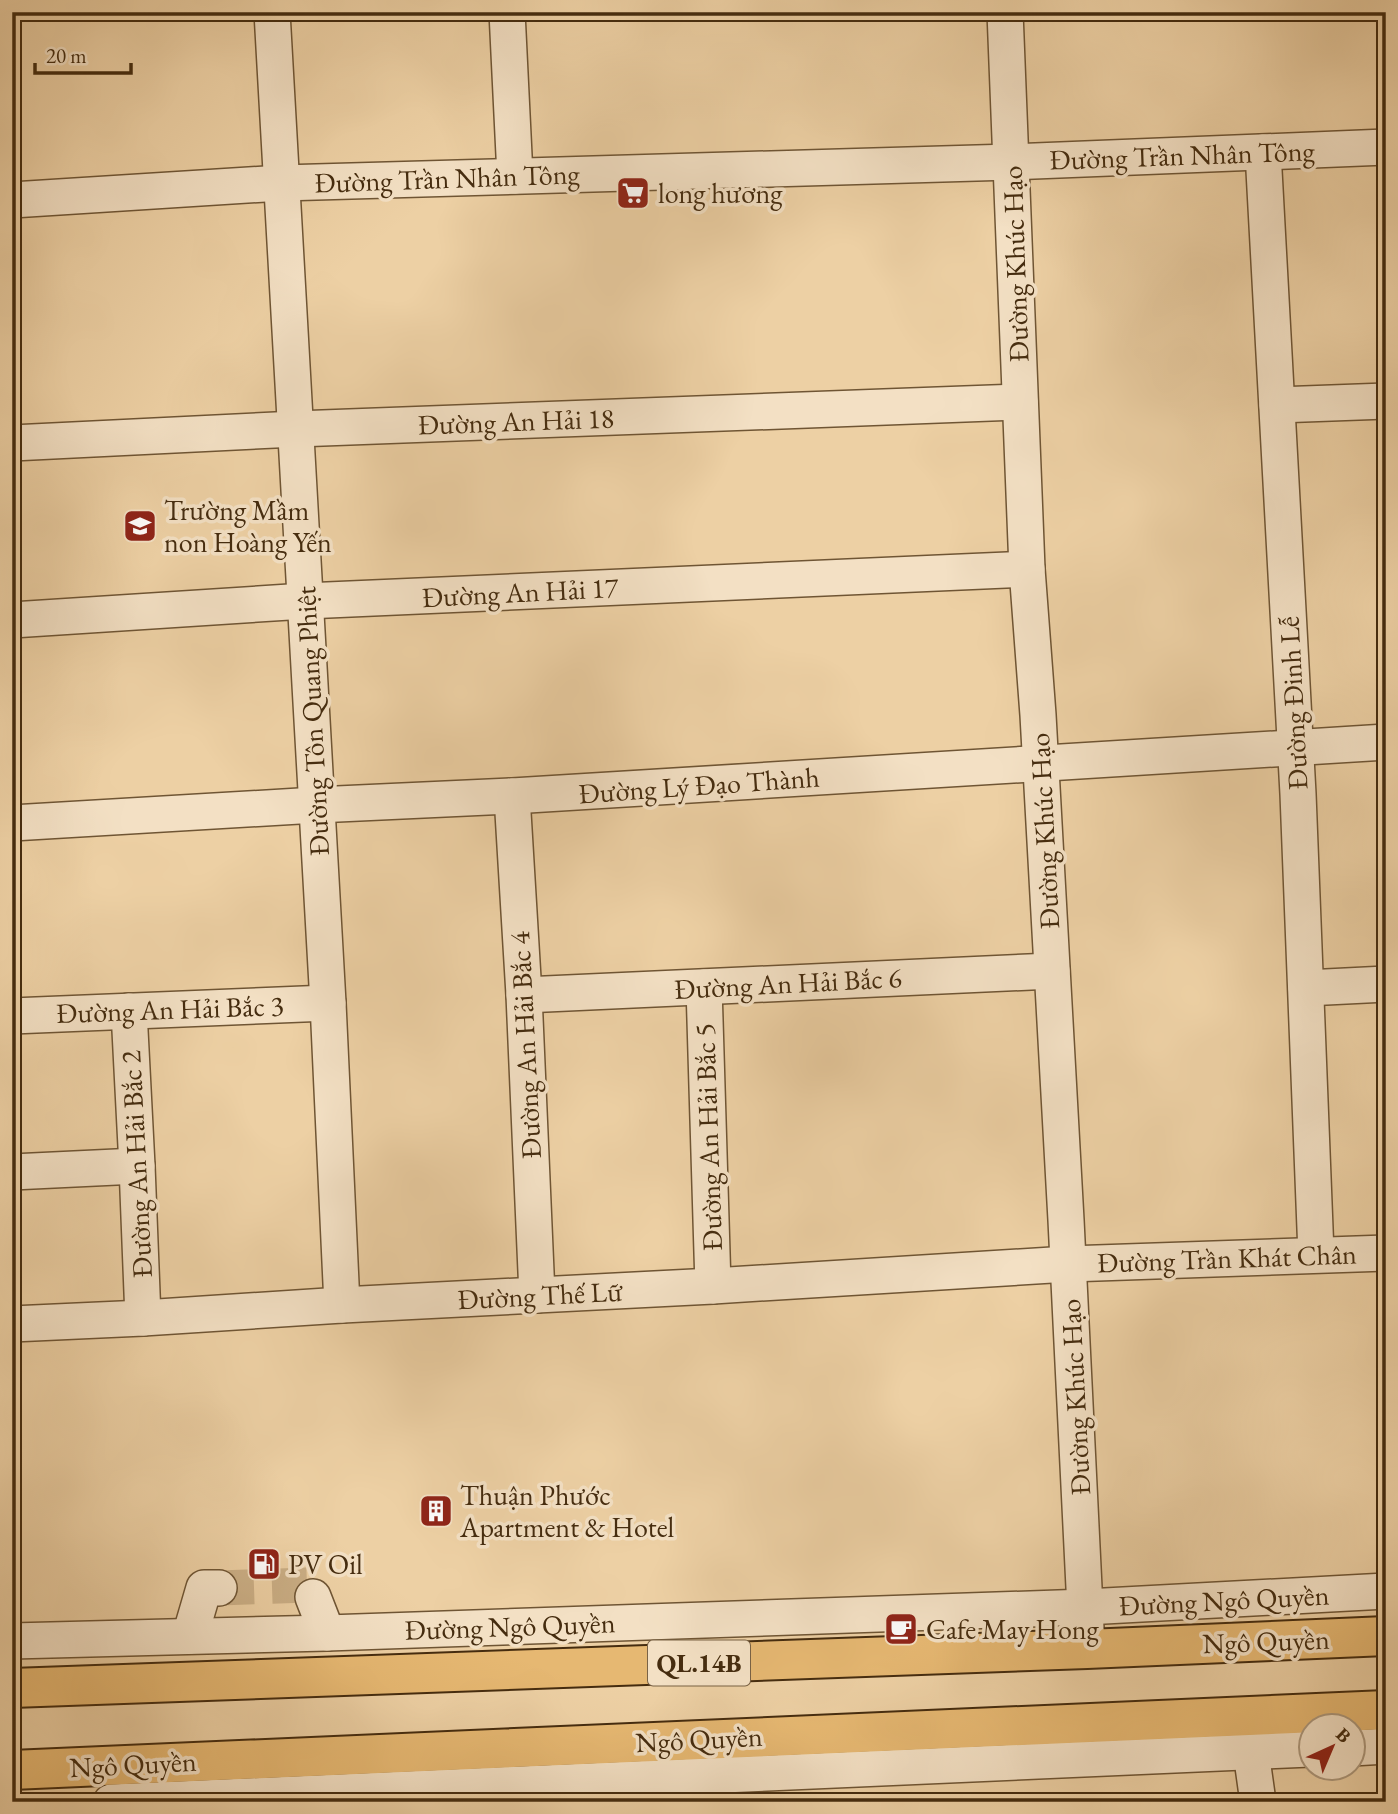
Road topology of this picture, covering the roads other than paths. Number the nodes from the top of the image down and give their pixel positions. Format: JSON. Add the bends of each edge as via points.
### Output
{"nodes":[{"id":1,"x":272,"y":12,"type":"edge"},
{"id":2,"x":507,"y":12,"type":"edge"},
{"id":3,"x":1005,"y":12,"type":"edge"},
{"id":4,"x":1386,"y":147,"type":"edge"},
{"id":5,"x":1263,"y":152,"type":"junction"},
{"id":6,"x":1011,"y":162,"type":"junction"},
{"id":7,"x":515,"y":176,"type":"junction"},
{"id":8,"x":281,"y":183,"type":"junction"},
{"id":9,"x":12,"y":200,"type":"edge"},
{"id":10,"x":1386,"y":401,"type":"edge"},
{"id":11,"x":1020,"y":402,"type":"junction"},
{"id":12,"x":1277,"y":405,"type":"junction"},
{"id":13,"x":296,"y":429,"type":"junction"},
{"id":14,"x":12,"y":443,"type":"edge"},
{"id":15,"x":1027,"y":569,"type":"junction"},
{"id":16,"x":305,"y":601,"type":"junction"},
{"id":17,"x":12,"y":620,"type":"edge"},
{"id":18,"x":1386,"y":742,"type":"edge"},
{"id":19,"x":1295,"y":748,"type":"junction"},
{"id":20,"x":1041,"y":763,"type":"junction"},
{"id":21,"x":512,"y":796,"type":"junction"},
{"id":22,"x":317,"y":804,"type":"junction"},
{"id":23,"x":12,"y":823,"type":"edge"},
{"id":24,"x":1052,"y":971,"type":"junction"},
{"id":25,"x":1386,"y":984,"type":"edge"},
{"id":26,"x":704,"y":987,"type":"junction"},
{"id":27,"x":1306,"y":988,"type":"junction"},
{"id":28,"x":524,"y":995,"type":"junction"},
{"id":29,"x":328,"y":1003,"type":"junction"},
{"id":30,"x":129,"y":1011,"type":"junction"},
{"id":31,"x":12,"y":1016,"type":"edge"},
{"id":32,"x":137,"y":1166,"type":"junction"},
{"id":33,"x":12,"y":1172,"type":"edge"},
{"id":34,"x":1386,"y":1253,"type":"edge"},
{"id":35,"x":1316,"y":1254,"type":"junction"},
{"id":36,"x":1068,"y":1264,"type":"junction"},
{"id":37,"x":713,"y":1286,"type":"junction"},
{"id":38,"x":537,"y":1295,"type":"junction"},
{"id":39,"x":342,"y":1305,"type":"junction"},
{"id":40,"x":143,"y":1318,"type":"junction"},
{"id":41,"x":12,"y":1324,"type":"edge"},
{"id":42,"x":219,"y":1588,"type":"tunnel mouth"},
{"id":43,"x":1386,"y":1591,"type":"edge"},
{"id":44,"x":313,"y":1597,"type":"dead end"},
{"id":45,"x":1086,"y":1607,"type":"junction"},
{"id":46,"x":327,"y":1633,"type":"junction"},
{"id":47,"x":190,"y":1636,"type":"junction"},
{"id":48,"x":1386,"y":1636,"type":"edge"},
{"id":49,"x":12,"y":1641,"type":"edge"},
{"id":50,"x":1087,"y":1649,"type":"junction"},
{"id":51,"x":12,"y":1688,"type":"edge"},
{"id":52,"x":1386,"y":1710,"type":"edge"},
{"id":53,"x":1386,"y":1746,"type":"edge"},
{"id":54,"x":1366,"y":1747,"type":"edge"},
{"id":55,"x":1296,"y":1750,"type":"edge"},
{"id":56,"x":1251,"y":1752,"type":"junction"},
{"id":57,"x":12,"y":1770,"type":"edge"},
{"id":58,"x":111,"y":1802,"type":"edge"},
{"id":59,"x":1258,"y":1802,"type":"edge"}],
"edges":[{"from":1,"to":8,"type":"street","name":"Đường Tôn Quang Phiệt"},
{"from":2,"to":7,"type":"street"},
{"from":3,"to":6,"type":"street","name":"Đường Khúc Hạo"},
{"from":4,"to":5,"type":"street","name":"Đường Trần Nhân Tông"},
{"from":5,"to":6,"type":"street","name":"Đường Trần Nhân Tông"},
{"from":5,"to":12,"type":"street","name":"Đường Đinh Lễ"},
{"from":6,"to":7,"type":"street","name":"Đường Trần Nhân Tông"},
{"from":6,"to":11,"type":"street","name":"Đường Khúc Hạo"},
{"from":7,"to":8,"type":"street","name":"Đường Trần Nhân Tông"},
{"from":8,"to":9,"type":"street","name":"Đường Trần Nhân Tông"},
{"from":8,"to":13,"type":"street","name":"Đường Tôn Quang Phiệt"},
{"from":10,"to":12,"type":"street"},
{"from":11,"to":13,"type":"street","name":"Đường An Hải 18"},
{"from":11,"to":15,"type":"street","name":"Đường Khúc Hạo"},
{"from":12,"to":19,"type":"street","name":"Đường Đinh Lễ"},
{"from":13,"to":14,"type":"street","name":"Đường An Hải 18"},
{"from":13,"to":16,"type":"street","name":"Đường Tôn Quang Phiệt"},
{"from":15,"to":16,"type":"street","name":"Đường An Hải 17"},
{"from":15,"to":20,"type":"street","name":"Đường Khúc Hạo"},
{"from":16,"to":17,"type":"street","name":"Đường An Hải 17"},
{"from":16,"to":22,"type":"street","name":"Đường Tôn Quang Phiệt"},
{"from":18,"to":19,"type":"street","name":"Đường Lý Đạo Thành"},
{"from":19,"to":20,"type":"street","name":"Đường Lý Đạo Thành"},
{"from":19,"to":27,"type":"street","name":"Đường Đinh Lễ"},
{"from":20,"to":21,"type":"street","name":"Đường Lý Đạo Thành"},
{"from":20,"to":24,"type":"street","name":"Đường Khúc Hạo"},
{"from":21,"to":22,"type":"street","name":"Đường Lý Đạo Thành"},
{"from":21,"to":28,"type":"street","name":"Đường An Hải Bắc 4"},
{"from":22,"to":23,"type":"street","name":"Đường Lý Đạo Thành"},
{"from":22,"to":29,"type":"street","name":"Đường Tôn Quang Phiệt"},
{"from":24,"to":26,"type":"street","name":"Đường An Hải Bắc 6"},
{"from":24,"to":36,"type":"street","name":"Đường Khúc Hạo"},
{"from":25,"to":27,"type":"street"},
{"from":26,"to":28,"type":"street","name":"Đường An Hải Bắc 6"},
{"from":26,"to":37,"type":"street","name":"Đường An Hải Bắc 5"},
{"from":27,"to":35,"type":"street","name":"Đường Đinh Lễ"},
{"from":28,"to":38,"type":"street","name":"Đường An Hải Bắc 4"},
{"from":29,"to":30,"type":"street","name":"Đường An Hải Bắc 3"},
{"from":29,"to":39,"type":"street","name":"Đường Tôn Quang Phiệt"},
{"from":30,"to":31,"type":"street","name":"Đường An Hải Bắc 3"},
{"from":30,"to":32,"type":"street","name":"Đường An Hải Bắc 2"},
{"from":32,"to":33,"type":"street"},
{"from":32,"to":40,"type":"street","name":"Đường An Hải Bắc 2"},
{"from":34,"to":35,"type":"street","name":"Đường Trần Khát Chân"},
{"from":35,"to":36,"type":"street","name":"Đường Trần Khát Chân"},
{"from":36,"to":37,"type":"street","name":"Đường Thế Lữ"},
{"from":36,"to":45,"type":"street","name":"Đường Khúc Hạo"},
{"from":37,"to":38,"type":"street","name":"Đường Thế Lữ"},
{"from":38,"to":39,"type":"street","name":"Đường Thế Lữ"},
{"from":39,"to":40,"type":"street","name":"Đường Thế Lữ"},
{"from":40,"to":41,"type":"street","name":"Đường Thế Lữ"},
{"from":42,"to":47,"type":"street","via":[[204,1588]]},
{"from":43,"to":45,"type":"street","name":"Đường Ngô Quyền"},
{"from":44,"to":46,"type":"street"},
{"from":45,"to":46,"type":"street","name":"Đường Ngô Quyền"},
{"from":45,"to":50,"type":"street","name":"Đường Khúc Hạo"},
{"from":46,"to":47,"type":"street","name":"Đường Ngô Quyền"},
{"from":47,"to":49,"type":"street","name":"Đường Ngô Quyền"},
{"from":48,"to":50,"type":"highway","name":"Ngô Quyền","number":"QL.14B"},
{"from":50,"to":51,"type":"highway","name":"Ngô Quyền","number":"QL.14B"},
{"from":52,"to":57,"type":"highway","name":"Ngô Quyền"},
{"from":53,"to":54,"type":"street"},
{"from":55,"to":56,"type":"street"},
{"from":56,"to":58,"type":"street"},
{"from":56,"to":59,"type":"street"}]}
